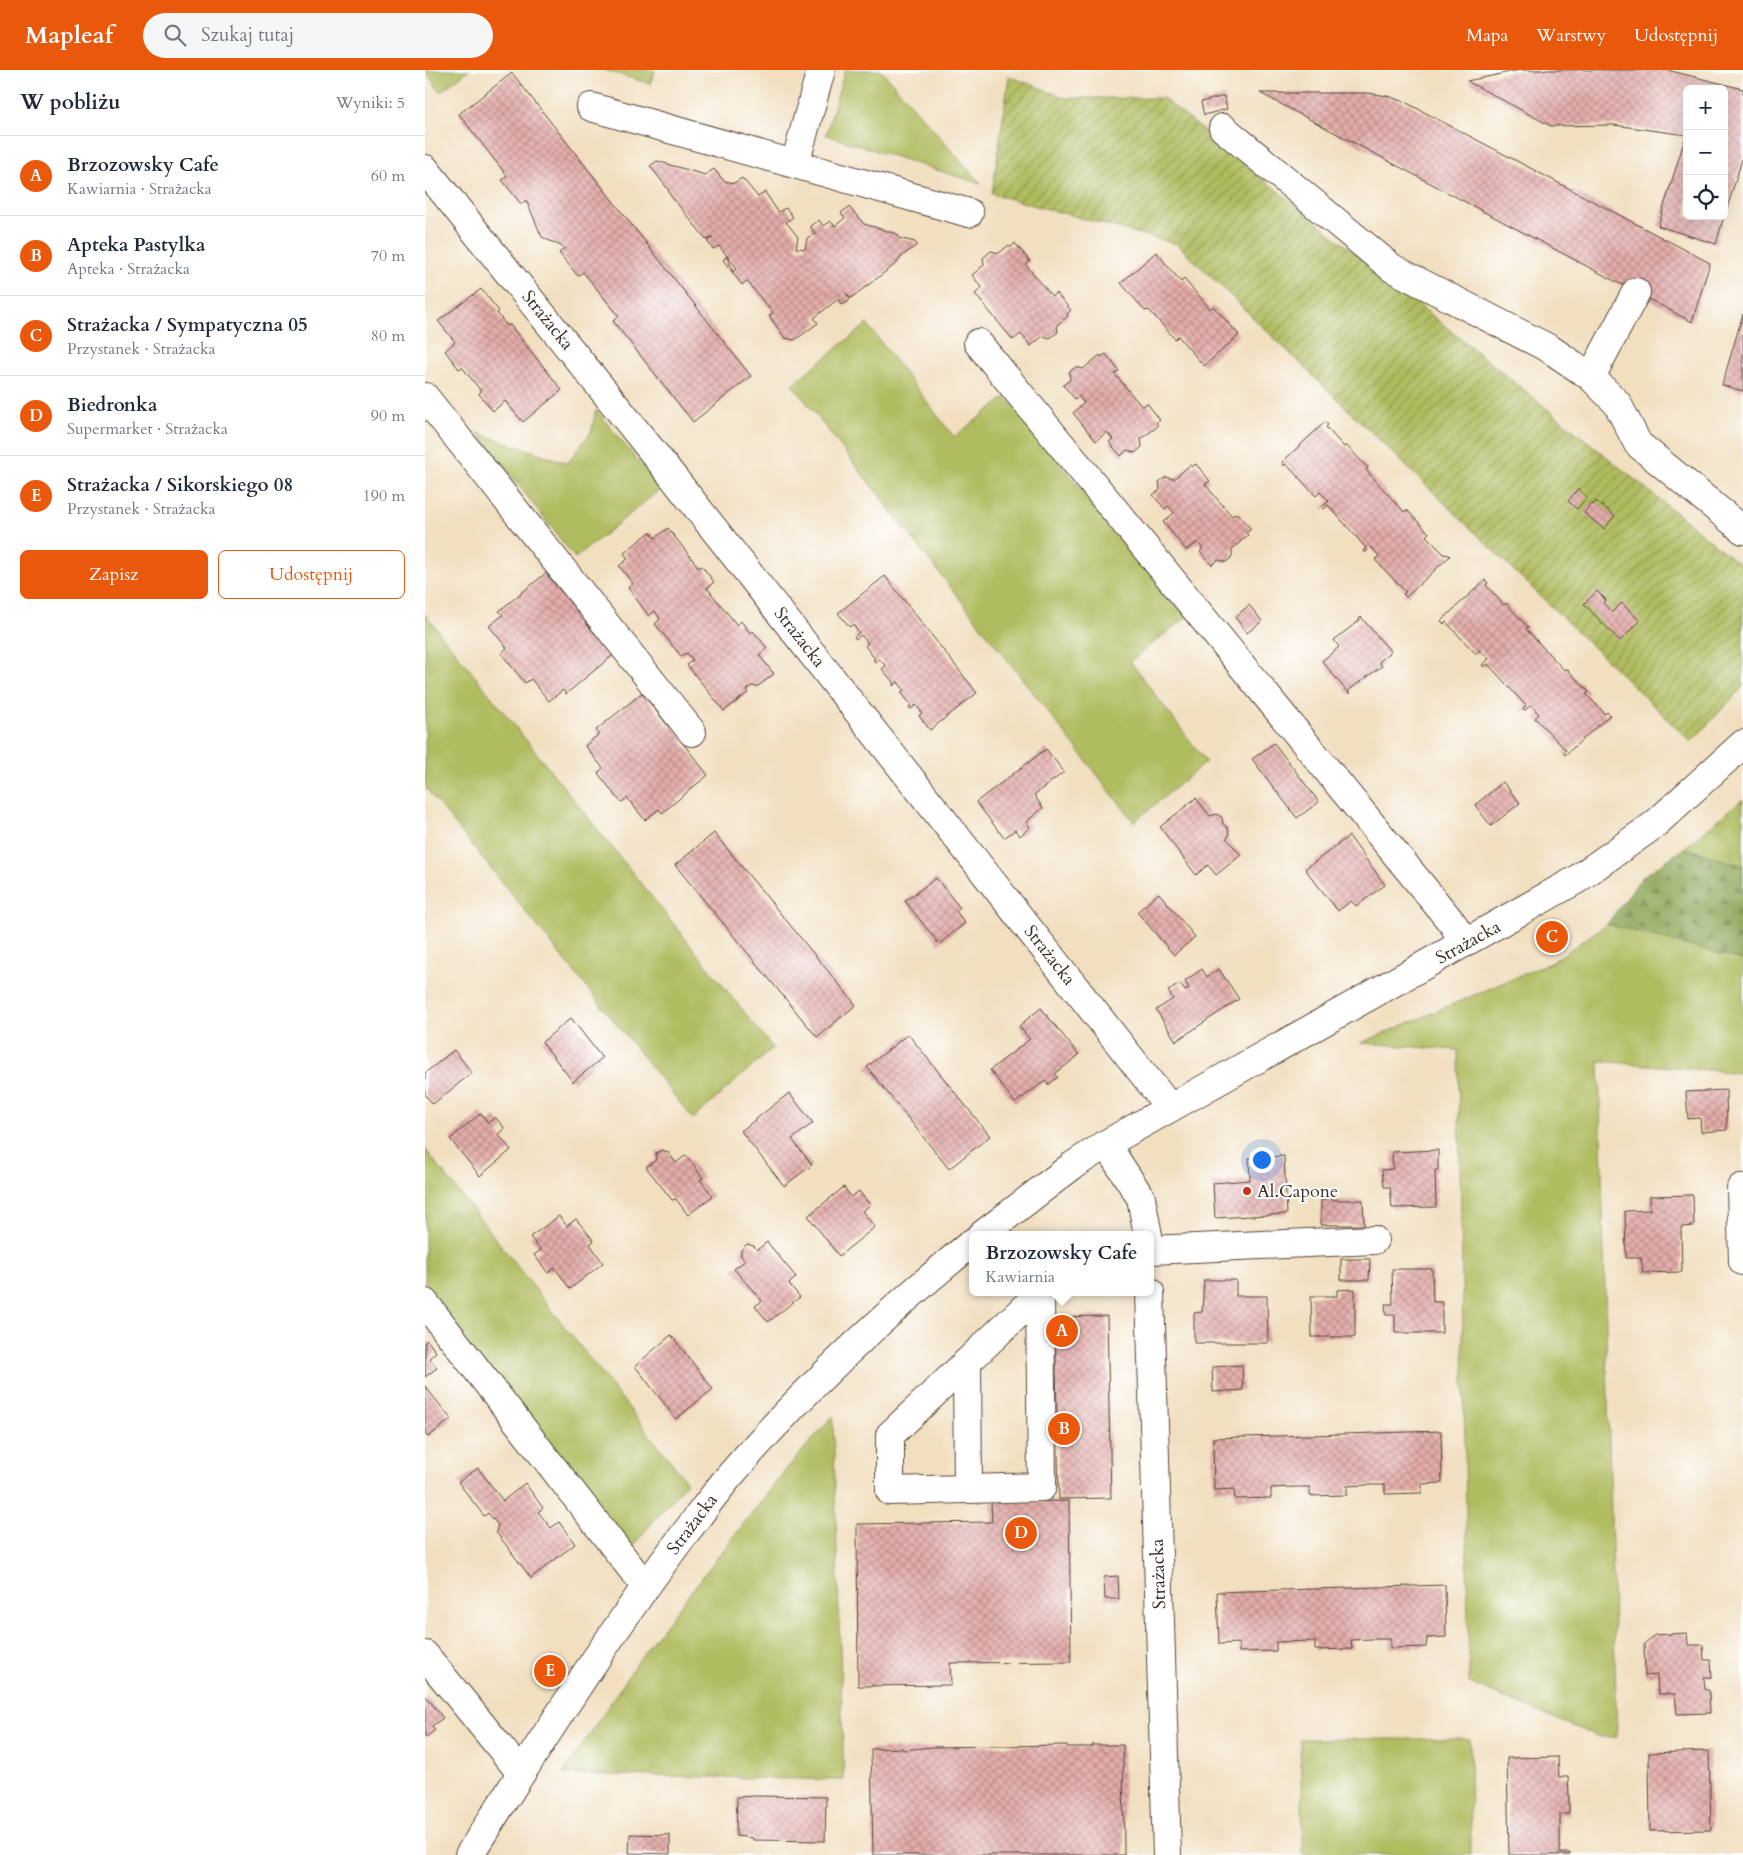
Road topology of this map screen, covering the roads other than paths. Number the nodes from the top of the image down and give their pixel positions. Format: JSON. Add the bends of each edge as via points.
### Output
{"nodes":[{"id":1,"x":821,"y":70,"type":"edge"},
{"id":2,"x":591,"y":107,"type":"dead end"},
{"id":3,"x":1223,"y":128,"type":"dead end"},
{"id":4,"x":795,"y":164,"type":"junction"},
{"id":5,"x":425,"y":169,"type":"edge"},
{"id":6,"x":969,"y":213,"type":"dead end"},
{"id":7,"x":1636,"y":292,"type":"dead end"},
{"id":8,"x":978,"y":344,"type":"dead end"},
{"id":9,"x":1591,"y":378,"type":"junction"},
{"id":10,"x":425,"y":397,"type":"edge"},
{"id":11,"x":1743,"y":530,"type":"edge"},
{"id":12,"x":692,"y":732,"type":"dead end"},
{"id":13,"x":1743,"y":744,"type":"edge"},
{"id":14,"x":1465,"y":943,"type":"junction"},
{"id":15,"x":1171,"y":1108,"type":"junction"},
{"id":16,"x":1106,"y":1144,"type":"junction"},
{"id":17,"x":1741,"y":1188,"type":"dead end"},
{"id":18,"x":987,"y":1231,"type":"edge"},
{"id":19,"x":1147,"y":1231,"type":"edge"},
{"id":20,"x":1374,"y":1240,"type":"dead end"},
{"id":21,"x":969,"y":1245,"type":"edge"},
{"id":22,"x":1154,"y":1250,"type":"edge"},
{"id":23,"x":1743,"y":1261,"type":"edge"},
{"id":24,"x":1037,"y":1296,"type":"edge"},
{"id":25,"x":1041,"y":1296,"type":"edge"},
{"id":26,"x":1150,"y":1296,"type":"edge"},
{"id":27,"x":425,"y":1303,"type":"edge"},
{"id":28,"x":967,"y":1362,"type":"junction"},
{"id":29,"x":968,"y":1489,"type":"junction"},
{"id":30,"x":645,"y":1586,"type":"junction"},
{"id":31,"x":425,"y":1655,"type":"edge"},
{"id":32,"x":521,"y":1774,"type":"junction"},
{"id":33,"x":469,"y":1855,"type":"edge"},
{"id":34,"x":1167,"y":1855,"type":"edge"}],
"edges":[{"from":1,"to":4,"type":"street"},
{"from":2,"to":4,"type":"street"},
{"from":3,"to":9,"type":"street","via":[[1392,268],[1550,349]]},
{"from":4,"to":6,"type":"street"},
{"from":5,"to":15,"type":"street","name":"Strażacka","via":[[669,472]]},
{"from":7,"to":9,"type":"street"},
{"from":8,"to":14,"type":"street"},
{"from":9,"to":11,"type":"street","via":[[1617,403],[1638,444]]},
{"from":10,"to":12,"type":"street"},
{"from":13,"to":14,"type":"street","name":"Strażacka","via":[[1654,825],[1615,854],[1538,903]]},
{"from":14,"to":15,"type":"street","name":"Strażacka"},
{"from":15,"to":16,"type":"street","name":"Strażacka"},
{"from":16,"to":18,"type":"street","name":"Strażacka"},
{"from":16,"to":19,"type":"street","via":[[1141,1198]]},
{"from":17,"to":23,"type":"street"},
{"from":20,"to":22,"type":"street"},
{"from":21,"to":30,"type":"street","name":"Strażacka","via":[[867,1331],[795,1402],[732,1473]]},
{"from":24,"to":28,"type":"street"},
{"from":25,"to":29,"type":"street","via":[[1042,1487]]},
{"from":26,"to":34,"type":"street","name":"Strażacka"},
{"from":27,"to":30,"type":"street"},
{"from":28,"to":29,"type":"street"},
{"from":28,"to":29,"type":"street","via":[[890,1435],[889,1491]]},
{"from":30,"to":32,"type":"street","name":"Strażacka"},
{"from":31,"to":32,"type":"street"},
{"from":32,"to":33,"type":"street","name":"Strażacka"}]}
